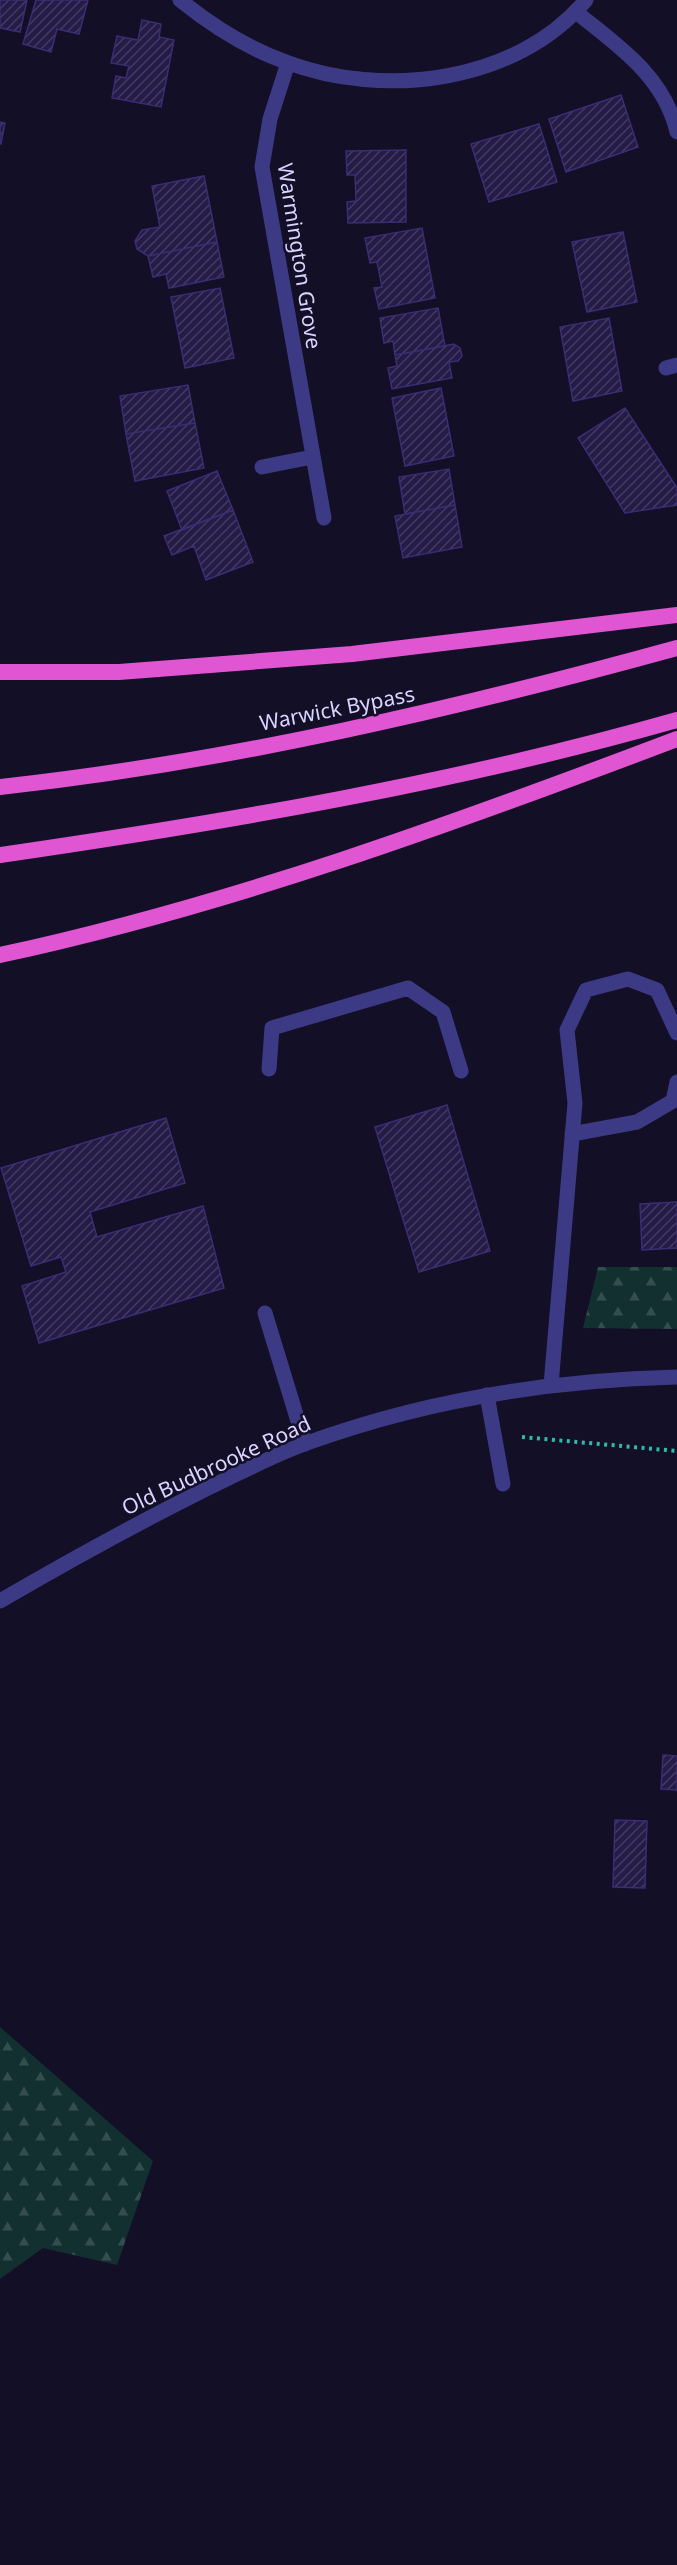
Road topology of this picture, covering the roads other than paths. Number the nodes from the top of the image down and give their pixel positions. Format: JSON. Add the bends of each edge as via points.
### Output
{"nodes":[{"id":1,"x":180,"y":0,"type":"edge"},
{"id":2,"x":586,"y":0,"type":"edge"},
{"id":3,"x":576,"y":12,"type":"junction"},
{"id":4,"x":288,"y":63,"type":"junction"},
{"id":5,"x":677,"y":132,"type":"edge"},
{"id":6,"x":312,"y":457,"type":"junction"},
{"id":7,"x":262,"y":467,"type":"dead end"},
{"id":8,"x":324,"y":518,"type":"dead end"},
{"id":9,"x":677,"y":615,"type":"edge"},
{"id":10,"x":677,"y":648,"type":"edge"},
{"id":11,"x":0,"y":672,"type":"edge"},
{"id":12,"x":677,"y":720,"type":"edge"},
{"id":13,"x":677,"y":739,"type":"edge"},
{"id":14,"x":0,"y":787,"type":"edge"},
{"id":15,"x":0,"y":855,"type":"edge"},
{"id":16,"x":0,"y":955,"type":"edge"},
{"id":17,"x":677,"y":1033,"type":"edge"},
{"id":18,"x":269,"y":1069,"type":"dead end"},
{"id":19,"x":461,"y":1071,"type":"dead end"},
{"id":20,"x":677,"y":1082,"type":"edge"},
{"id":21,"x":572,"y":1134,"type":"junction"},
{"id":22,"x":265,"y":1313,"type":"dead end"},
{"id":23,"x":677,"y":1377,"type":"edge"},
{"id":24,"x":551,"y":1385,"type":"junction"},
{"id":25,"x":487,"y":1395,"type":"junction"},
{"id":26,"x":305,"y":1444,"type":"junction"},
{"id":27,"x":503,"y":1484,"type":"dead end"},
{"id":28,"x":0,"y":1601,"type":"edge"}],
"edges":[{"from":1,"to":4,"type":"street","via":[[224,32]]},
{"from":2,"to":3,"type":"street"},
{"from":3,"to":4,"type":"street","via":[[518,52],[460,73],[379,80],[332,75]]},
{"from":3,"to":5,"type":"street","via":[[644,69],[656,84]]},
{"from":4,"to":6,"type":"street","name":"Warmington Grove","via":[[270,118],[262,167]]},
{"from":6,"to":7,"type":"street"},
{"from":6,"to":8,"type":"street","name":"Warmington Grove"},
{"from":9,"to":11,"type":"highway","via":[[340,655],[118,672]]},
{"from":10,"to":14,"type":"highway","name":"Warwick Bypass","via":[[437,711],[152,766]]},
{"from":12,"to":15,"type":"highway","via":[[429,780],[138,835]]},
{"from":13,"to":16,"type":"highway","via":[[360,855],[193,906]]},
{"from":17,"to":21,"type":"street","via":[[657,990],[627,979],[586,990],[567,1030],[575,1103]]},
{"from":18,"to":19,"type":"street","via":[[272,1028],[408,988],[443,1012]]},
{"from":20,"to":21,"type":"street","via":[[673,1101],[637,1122]]},
{"from":21,"to":24,"type":"street"},
{"from":22,"to":26,"type":"street"},
{"from":23,"to":24,"type":"street","name":"Old Budbrooke Road"},
{"from":24,"to":25,"type":"street","name":"Old Budbrooke Road"},
{"from":25,"to":26,"type":"street","name":"Old Budbrooke Road","via":[[359,1426]]},
{"from":25,"to":27,"type":"street"},
{"from":26,"to":28,"type":"street","name":"Old Budbrooke Road","via":[[103,1541]]}]}
